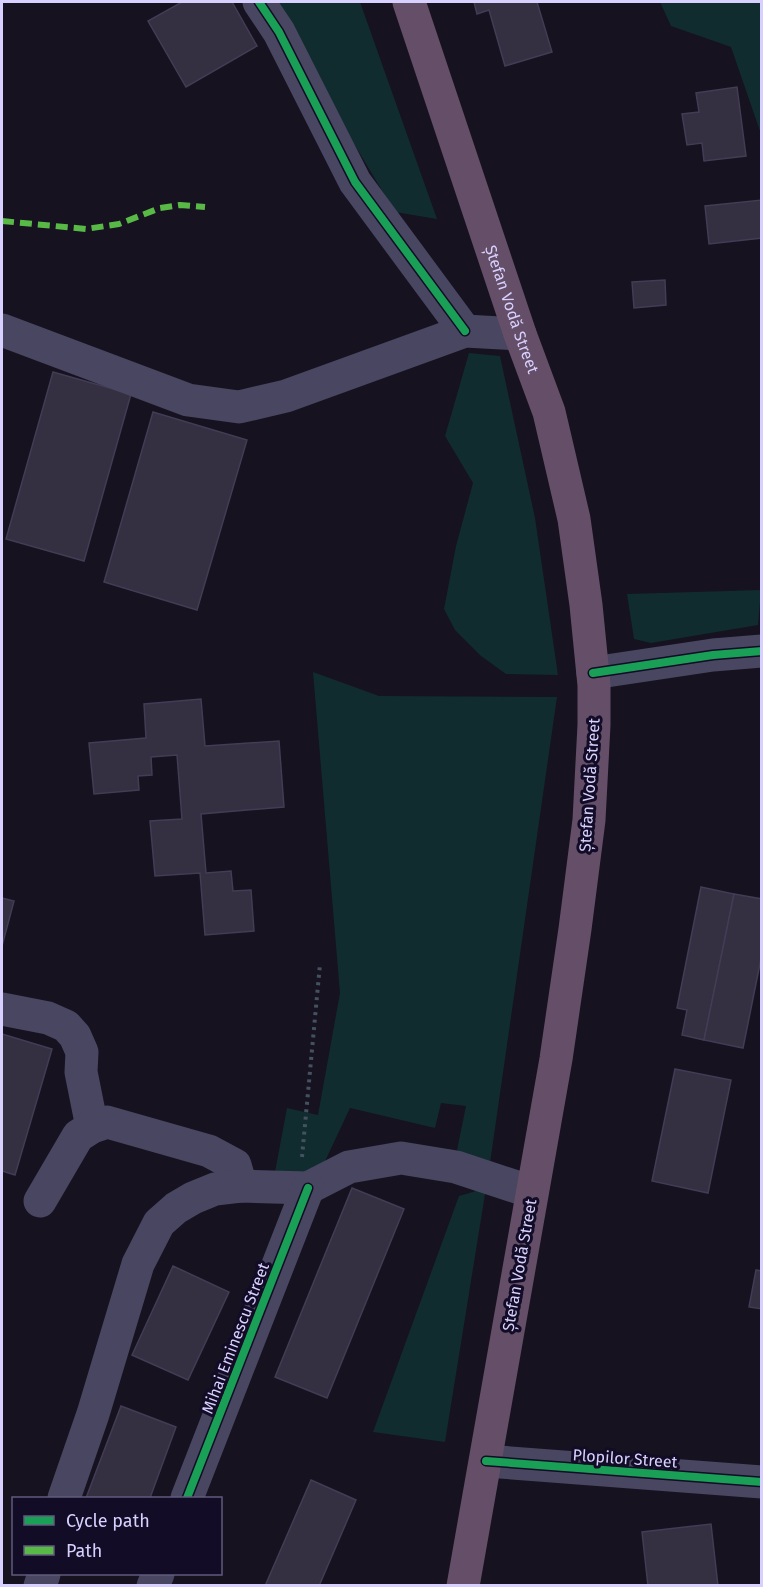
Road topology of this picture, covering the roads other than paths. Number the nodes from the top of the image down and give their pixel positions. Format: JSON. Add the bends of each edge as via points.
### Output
{"nodes":[{"id":1,"x":259,"y":2,"type":"edge"},
{"id":2,"x":409,"y":2,"type":"edge"},
{"id":3,"x":2,"y":330,"type":"edge"},
{"id":4,"x":465,"y":331,"type":"junction"},
{"id":5,"x":520,"y":334,"type":"junction"},
{"id":6,"x":762,"y":651,"type":"edge"},
{"id":7,"x":593,"y":673,"type":"junction"},
{"id":8,"x":2,"y":1009,"type":"edge"},
{"id":9,"x":92,"y":1126,"type":"junction"},
{"id":10,"x":241,"y":1186,"type":"junction"},
{"id":11,"x":304,"y":1187,"type":"junction"},
{"id":12,"x":532,"y":1192,"type":"junction"},
{"id":13,"x":40,"y":1201,"type":"dead end"},
{"id":14,"x":486,"y":1461,"type":"junction"},
{"id":15,"x":762,"y":1482,"type":"edge"},
{"id":16,"x":64,"y":1497,"type":"edge"},
{"id":17,"x":187,"y":1497,"type":"edge"},
{"id":18,"x":463,"y":1586,"type":"edge"}],
"edges":[{"from":1,"to":4,"type":"street","via":[[279,32],[355,182]]},
{"from":2,"to":5,"type":"highway","name":"Ștefan Vodă Street"},
{"from":3,"to":4,"type":"street","via":[[188,400],[239,407],[286,396]]},
{"from":4,"to":5,"type":"street"},
{"from":5,"to":7,"type":"highway","name":"Ștefan Vodă Street","via":[[549,412],[574,519]]},
{"from":6,"to":7,"type":"street"},
{"from":7,"to":12,"type":"highway","name":"Ștefan Vodă Street","via":[[587,831],[556,1059]]},
{"from":8,"to":9,"type":"street","via":[[48,1018],[66,1026],[75,1036],[82,1052],[81,1072]]},
{"from":9,"to":10,"type":"street","via":[[107,1122],[209,1151],[235,1165]]},
{"from":9,"to":13,"type":"street","via":[[78,1136]]},
{"from":10,"to":11,"type":"street"},
{"from":10,"to":16,"type":"street","via":[[193,1198],[159,1223],[138,1264]]},
{"from":11,"to":12,"type":"street","via":[[349,1167],[401,1158],[456,1167]]},
{"from":11,"to":17,"type":"street","name":"Mihai Eminescu Street"},
{"from":12,"to":14,"type":"highway","name":"Ștefan Vodă Street"},
{"from":14,"to":15,"type":"street","name":"Plopilor Street"},
{"from":14,"to":18,"type":"highway","name":"Ștefan Vodă Street"}]}
